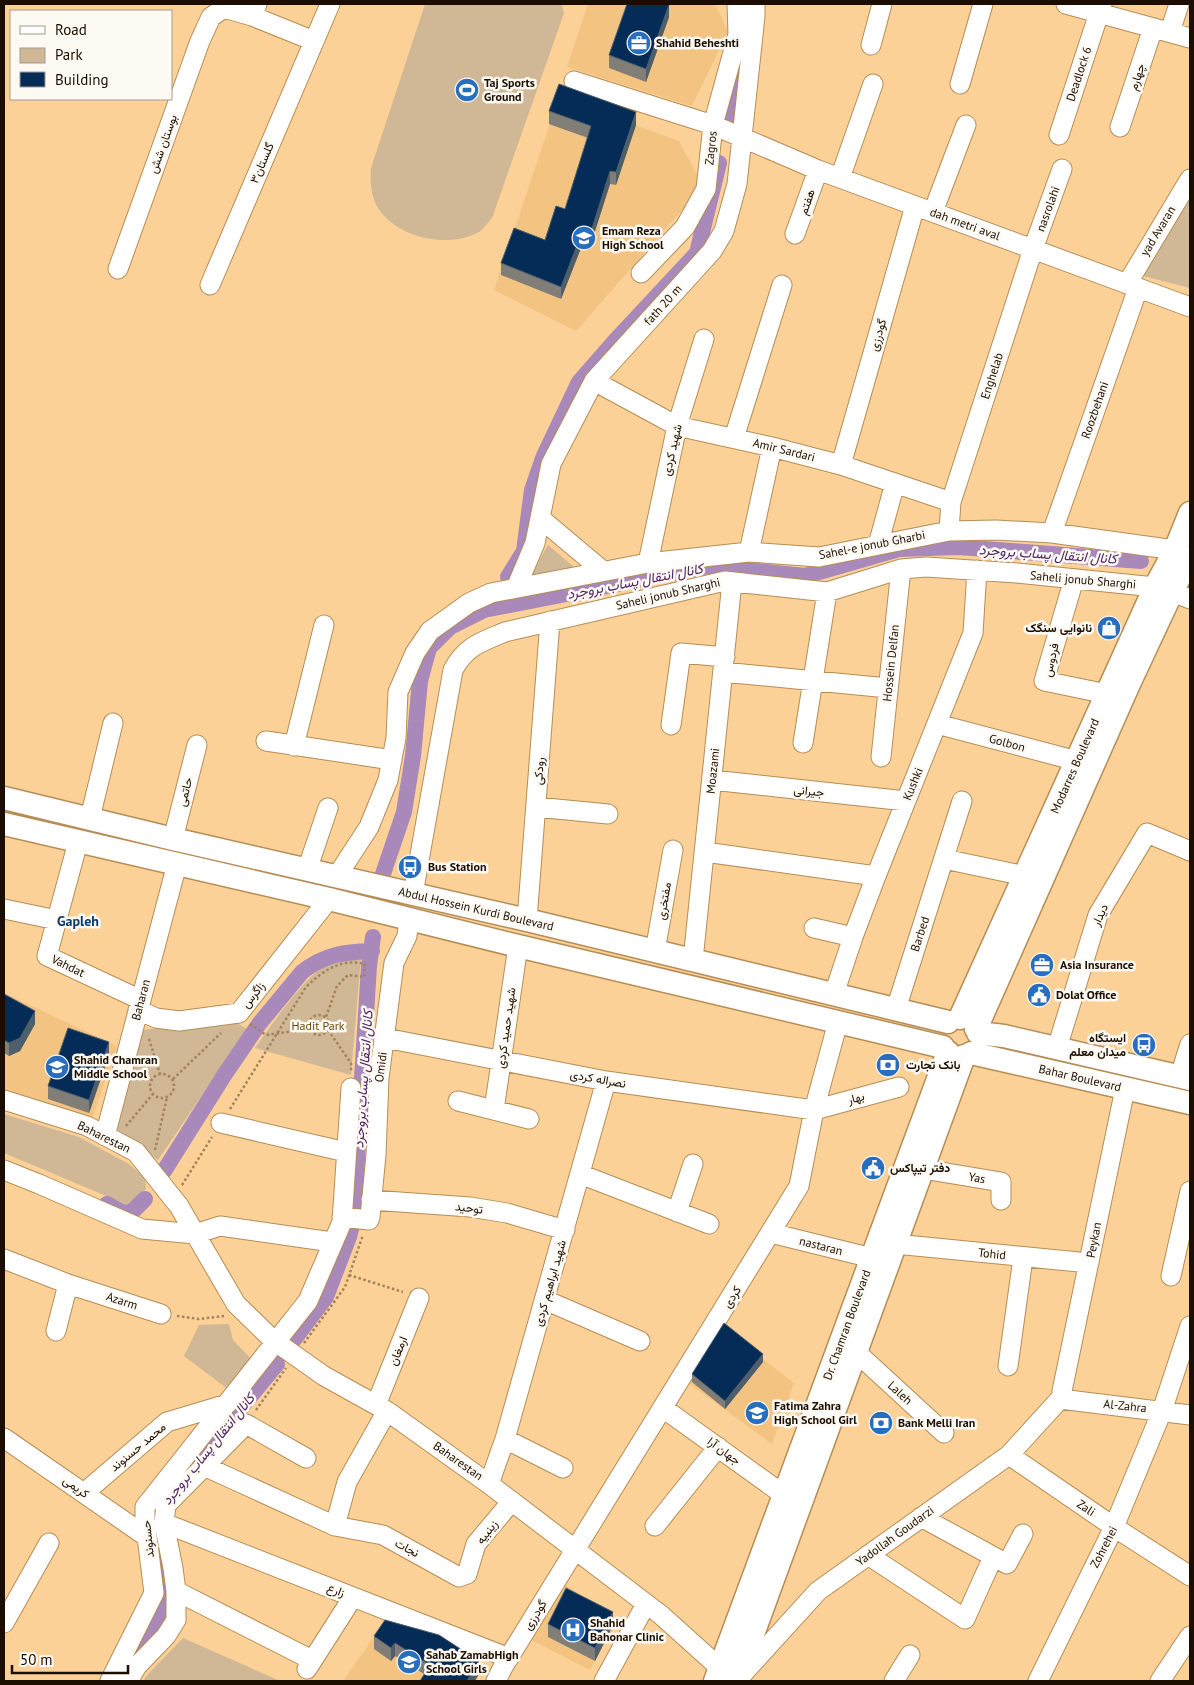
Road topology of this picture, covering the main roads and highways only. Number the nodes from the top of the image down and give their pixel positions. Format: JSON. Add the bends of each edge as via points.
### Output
{"nodes":[{"id":1,"x":1190,"y":513,"type":"edge"},
{"id":2,"x":1185,"y":554,"type":"edge"},
{"id":3,"x":1172,"y":592,"type":"edge"},
{"id":4,"x":4,"y":798,"type":"edge"},
{"id":5,"x":4,"y":824,"type":"edge"},
{"id":6,"x":336,"y":876,"type":"junction"},
{"id":7,"x":413,"y":894,"type":"junction"},
{"id":8,"x":329,"y":899,"type":"junction"},
{"id":9,"x":409,"y":918,"type":"junction"},
{"id":10,"x":896,"y":1009,"type":"junction"},
{"id":11,"x":890,"y":1034,"type":"junction"},
{"id":12,"x":961,"y":1039,"type":"junction"},
{"id":13,"x":1056,"y":1048,"type":"junction"},
{"id":14,"x":1051,"y":1072,"type":"junction"},
{"id":15,"x":1185,"y":1077,"type":"edge"},
{"id":16,"x":1190,"y":1103,"type":"edge"},
{"id":17,"x":728,"y":1679,"type":"edge"}],
"edges":[{"from":1,"to":2,"type":"main road","name":"Modarres Boulevard"},
{"from":2,"to":3,"type":"main road","name":"Modarres Boulevard"},
{"from":3,"to":12,"type":"main road","name":"Modarres Boulevard"},
{"from":3,"to":12,"type":"main road","name":"Modarres Boulevard","via":[[1107,694],[1025,876]]},
{"from":4,"to":6,"type":"main road","name":"Abdul Hossein Kurdi Boulevard"},
{"from":5,"to":8,"type":"main road","name":"Abdul Hossein Kurdi Boulevard"},
{"from":6,"to":7,"type":"main road","name":"Abdul Hossein Kurdi Boulevard"},
{"from":6,"to":8,"type":"main road"},
{"from":7,"to":9,"type":"main road"},
{"from":7,"to":10,"type":"main road","name":"Abdul Hossein Kurdi Boulevard"},
{"from":8,"to":9,"type":"main road","name":"Abdul Hossein Kurdi Boulevard"},
{"from":9,"to":11,"type":"main road","name":"Abdul Hossein Kurdi Boulevard"},
{"from":10,"to":11,"type":"main road","via":[[901,1018],[900,1025]]},
{"from":10,"to":12,"type":"main road","name":"Abdul Hossein Kurdi Boulevard"},
{"from":11,"to":12,"type":"main road","name":"Abdul Hossein Kurdi Boulevard"},
{"from":12,"to":13,"type":"main road","name":"Bahar Boulevard","via":[[1004,1036]]},
{"from":12,"to":14,"type":"main road","name":"Bahar Boulevard"},
{"from":12,"to":17,"type":"main road","name":"Dr. Chamran Boulevard","via":[[923,1169],[856,1352]]},
{"from":12,"to":17,"type":"main road","name":"Dr. Chamran Boulevard","via":[[872,1258],[784,1495]]},
{"from":13,"to":14,"type":"main road","via":[[1043,1058]]},
{"from":13,"to":15,"type":"main road","name":"Bahar Boulevard"},
{"from":14,"to":16,"type":"main road","name":"Bahar Boulevard"}]}
